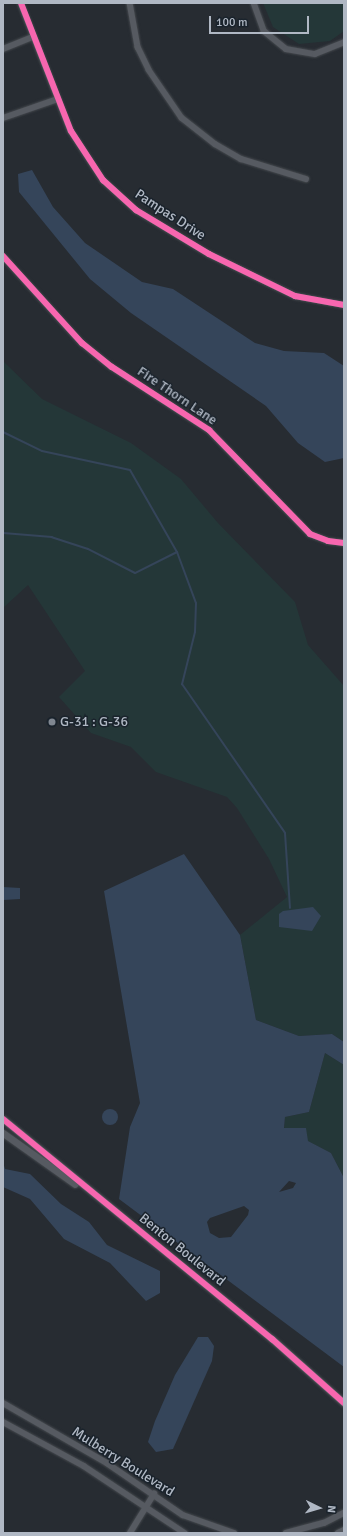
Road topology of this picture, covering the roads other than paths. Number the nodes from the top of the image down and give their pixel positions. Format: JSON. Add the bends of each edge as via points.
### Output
{"nodes":[{"id":1,"x":21,"y":3,"type":"edge"},
{"id":2,"x":130,"y":3,"type":"edge"},
{"id":3,"x":254,"y":3,"type":"edge"},
{"id":4,"x":33,"y":37,"type":"junction"},
{"id":5,"x":344,"y":42,"type":"edge"},
{"id":6,"x":3,"y":49,"type":"edge"},
{"id":7,"x":58,"y":99,"type":"junction"},
{"id":8,"x":3,"y":118,"type":"edge"},
{"id":9,"x":306,"y":179,"type":"dead end"},
{"id":10,"x":3,"y":256,"type":"edge"},
{"id":11,"x":344,"y":305,"type":"edge"},
{"id":12,"x":344,"y":543,"type":"edge"},
{"id":13,"x":3,"y":1119,"type":"edge"},
{"id":14,"x":3,"y":1133,"type":"edge"},
{"id":15,"x":87,"y":1191,"type":"junction"},
{"id":16,"x":3,"y":1403,"type":"edge"},
{"id":17,"x":344,"y":1403,"type":"edge"},
{"id":18,"x":3,"y":1422,"type":"edge"},
{"id":19,"x":154,"y":1494,"type":"junction"},
{"id":20,"x":146,"y":1507,"type":"junction"},
{"id":21,"x":344,"y":1513,"type":"edge"},
{"id":22,"x":344,"y":1530,"type":"edge"},
{"id":23,"x":130,"y":1533,"type":"edge"},
{"id":24,"x":185,"y":1533,"type":"edge"},
{"id":25,"x":234,"y":1533,"type":"edge"},
{"id":26,"x":286,"y":1533,"type":"edge"},
{"id":27,"x":338,"y":1533,"type":"edge"}],
"edges":[{"from":1,"to":4,"type":"street","name":"Pampas Drive"},
{"from":2,"to":9,"type":"street","via":[[138,48],[151,76],[182,118],[215,144],[241,159]]},
{"from":3,"to":5,"type":"street","via":[[264,31],[286,49],[314,54]]},
{"from":4,"to":6,"type":"street"},
{"from":4,"to":7,"type":"street","name":"Pampas Drive"},
{"from":7,"to":8,"type":"street"},
{"from":7,"to":11,"type":"street","name":"Pampas Drive","via":[[71,131],[89,161],[103,180],[136,210],[210,254],[295,296]]},
{"from":10,"to":12,"type":"street","name":"Fire Thorn Lane","via":[[82,343],[112,367],[201,424],[310,534],[328,541]]},
{"from":13,"to":15,"type":"street","name":"Benton Boulevard"},
{"from":14,"to":15,"type":"street","name":"Benton Boulevard","via":[[60,1176]]},
{"from":15,"to":17,"type":"street","name":"Benton Boulevard","via":[[272,1339]]},
{"from":16,"to":19,"type":"street","name":"Mulberry Boulevard"},
{"from":18,"to":20,"type":"street","name":"Mulberry Boulevard","via":[[84,1466]]},
{"from":19,"to":20,"type":"street"},
{"from":19,"to":25,"type":"street","name":"Mulberry Boulevard","via":[[183,1515]]},
{"from":20,"to":23,"type":"street"},
{"from":20,"to":24,"type":"street","name":"Mulberry Boulevard"},
{"from":21,"to":26,"type":"street","via":[[324,1524]]},
{"from":22,"to":27,"type":"street"}]}
